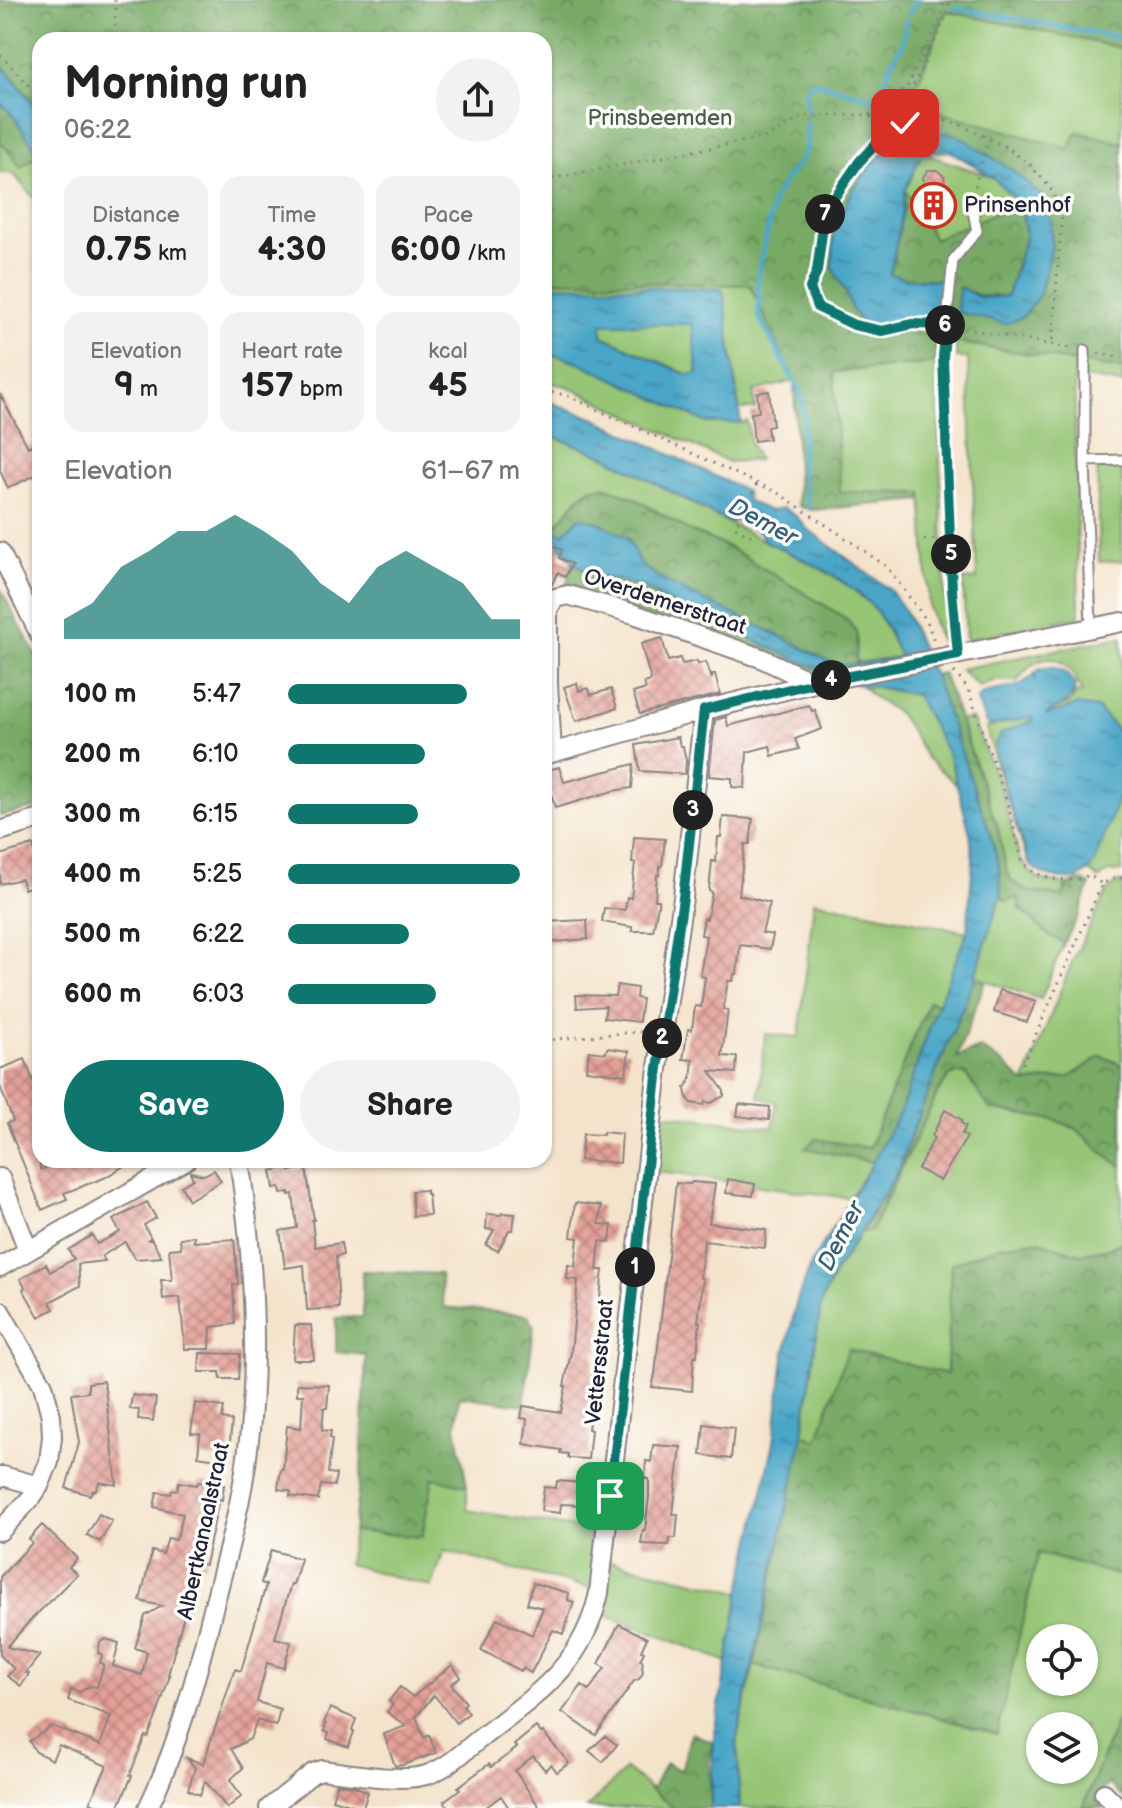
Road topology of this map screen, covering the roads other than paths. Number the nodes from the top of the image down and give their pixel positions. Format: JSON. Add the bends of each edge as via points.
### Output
{"nodes":[{"id":1,"x":972,"y":206,"type":"dead end"},
{"id":2,"x":1085,"y":350,"type":"road end"},
{"id":3,"x":1122,"y":460,"type":"edge"},
{"id":4,"x":1085,"y":461,"type":"junction"},
{"id":5,"x":0,"y":552,"type":"edge"},
{"id":6,"x":552,"y":603,"type":"edge"},
{"id":7,"x":32,"y":618,"type":"edge"},
{"id":8,"x":1122,"y":622,"type":"edge"},
{"id":9,"x":1091,"y":627,"type":"junction"},
{"id":10,"x":945,"y":658,"type":"junction"},
{"id":11,"x":814,"y":683,"type":"junction"},
{"id":12,"x":704,"y":710,"type":"junction"},
{"id":13,"x":552,"y":753,"type":"edge"},
{"id":14,"x":32,"y":821,"type":"edge"},
{"id":15,"x":0,"y":831,"type":"edge"},
{"id":16,"x":172,"y":1168,"type":"edge"},
{"id":17,"x":240,"y":1168,"type":"edge"},
{"id":18,"x":0,"y":1178,"type":"edge"},
{"id":19,"x":28,"y":1250,"type":"junction"},
{"id":20,"x":0,"y":1267,"type":"edge"},
{"id":21,"x":0,"y":1311,"type":"edge"},
{"id":22,"x":0,"y":1478,"type":"edge"},
{"id":23,"x":39,"y":1486,"type":"junction"},
{"id":24,"x":0,"y":1531,"type":"edge"},
{"id":25,"x":1104,"y":1793,"type":"dead end"},
{"id":26,"x":148,"y":1808,"type":"edge"},
{"id":27,"x":269,"y":1808,"type":"edge"},
{"id":28,"x":1119,"y":1808,"type":"edge"}],
"edges":[{"from":1,"to":10,"type":"lane","via":[[977,231],[953,260],[943,372],[952,590]]},
{"from":2,"to":4,"type":"lane"},
{"from":3,"to":4,"type":"lane"},
{"from":4,"to":9,"type":"lane"},
{"from":5,"to":7,"type":"street"},
{"from":6,"to":11,"type":"street","name":"Overdemerstraat","via":[[568,595],[634,614],[761,658]]},
{"from":8,"to":9,"type":"street","name":"Overdemerstraat"},
{"from":9,"to":10,"type":"street","name":"Overdemerstraat"},
{"from":10,"to":11,"type":"street","name":"Overdemerstraat"},
{"from":11,"to":12,"type":"street","name":"Overdemerstraat"},
{"from":12,"to":13,"type":"street","name":"Overdemerstraat"},
{"from":12,"to":27,"type":"street","name":"Vettersstraat","via":[[594,1616],[558,1675],[428,1775],[407,1779],[322,1770]]},
{"from":14,"to":15,"type":"street"},
{"from":16,"to":19,"type":"street"},
{"from":17,"to":26,"type":"street","name":"Albertkanaalstraat","via":[[254,1300],[247,1458],[183,1720]]},
{"from":18,"to":19,"type":"street"},
{"from":19,"to":20,"type":"street"},
{"from":21,"to":23,"type":"street","via":[[43,1385],[51,1416],[49,1462]]},
{"from":22,"to":23,"type":"street"},
{"from":23,"to":24,"type":"street"},
{"from":25,"to":28,"type":"street"}]}
